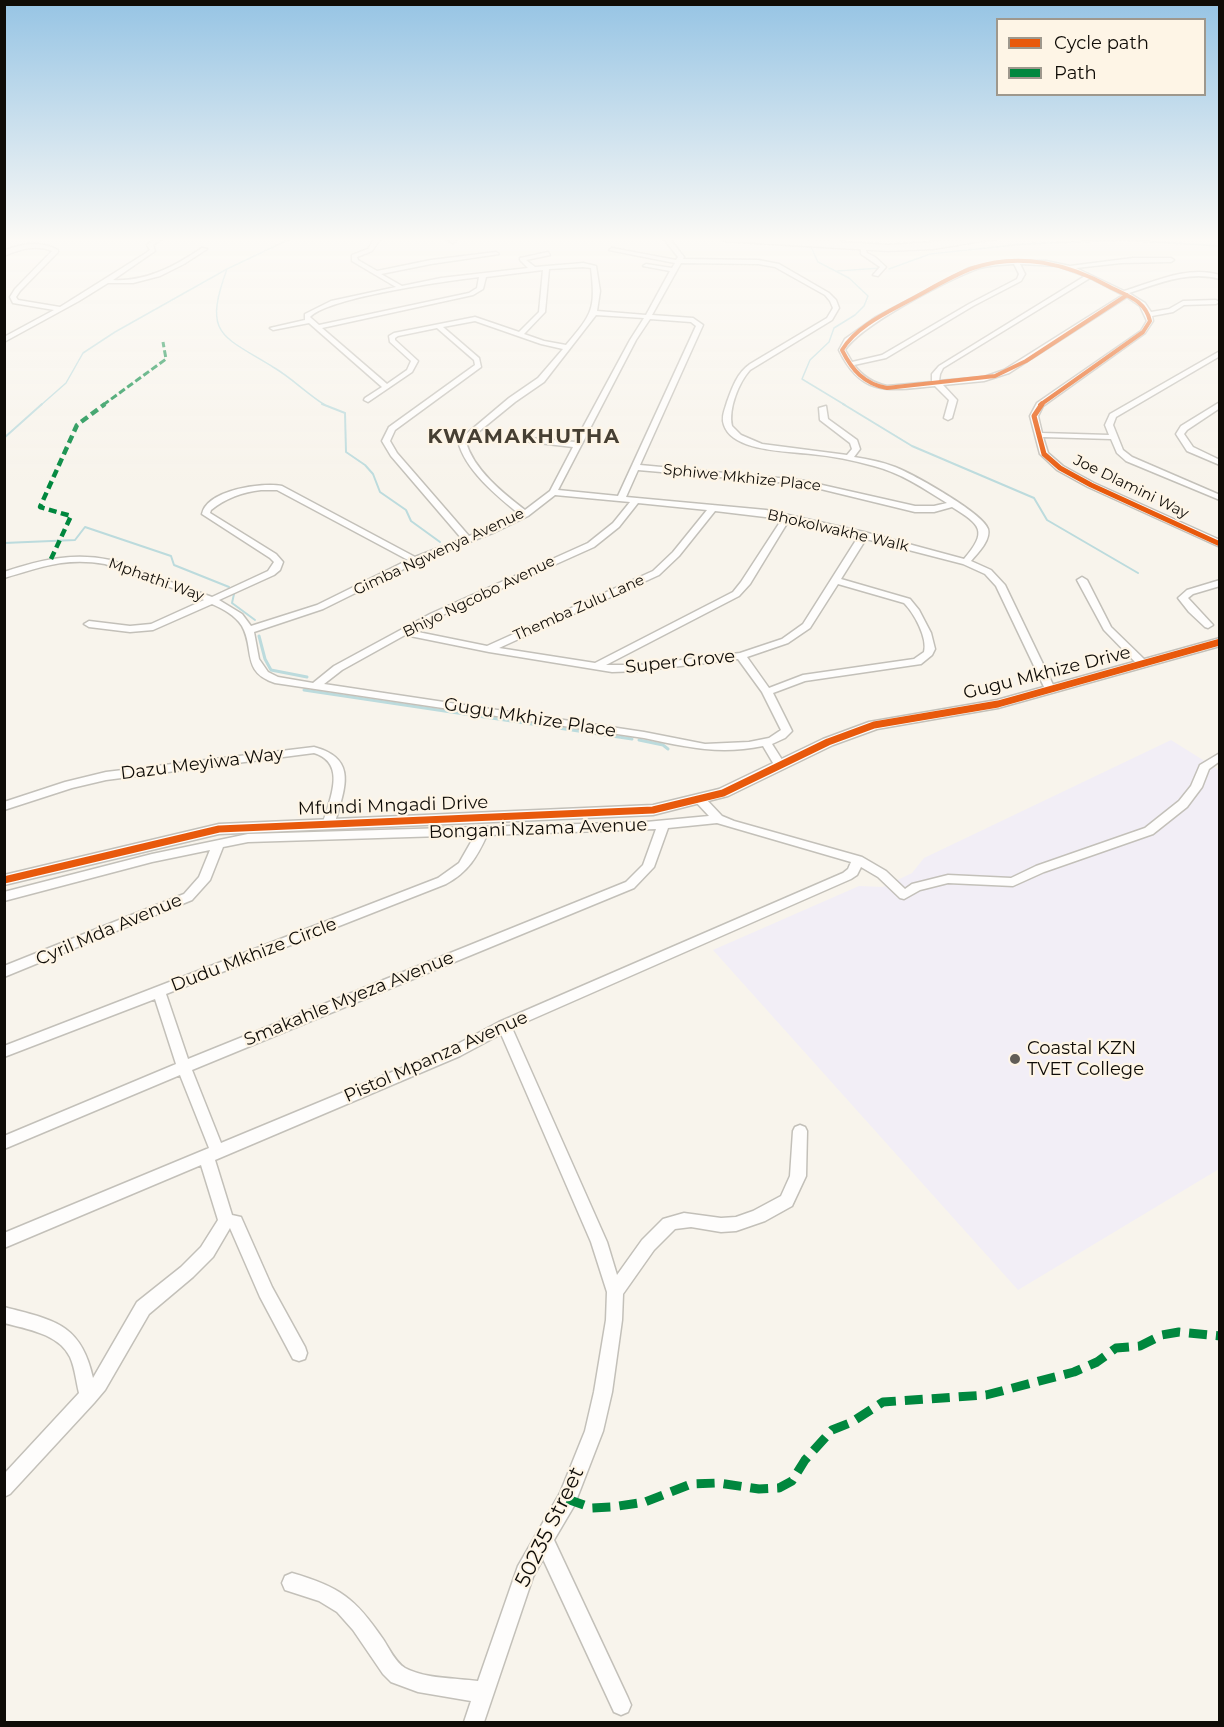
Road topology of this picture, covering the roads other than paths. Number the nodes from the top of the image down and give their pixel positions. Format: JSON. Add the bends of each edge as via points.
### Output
{"nodes":[{"id":1,"x":1150,"y":318,"type":"edge"},
{"id":2,"x":43,"y":319,"type":"edge"},
{"id":3,"x":356,"y":319,"type":"edge"},
{"id":4,"x":536,"y":319,"type":"edge"},
{"id":5,"x":589,"y":319,"type":"edge"},
{"id":6,"x":646,"y":319,"type":"edge"},
{"id":7,"x":671,"y":319,"type":"edge"},
{"id":8,"x":830,"y":319,"type":"edge"},
{"id":9,"x":879,"y":319,"type":"edge"},
{"id":10,"x":949,"y":319,"type":"edge"},
{"id":11,"x":1020,"y":319,"type":"edge"},
{"id":12,"x":1088,"y":319,"type":"edge"},
{"id":13,"x":310,"y":321,"type":"joint"},
{"id":14,"x":436,"y":326,"type":"junction"},
{"id":15,"x":317,"y":327,"type":"junction"},
{"id":16,"x":273,"y":328,"type":"dead end"},
{"id":17,"x":520,"y":335,"type":"junction"},
{"id":18,"x":4,"y":340,"type":"edge"},
{"id":19,"x":566,"y":347,"type":"junction"},
{"id":20,"x":1220,"y":353,"type":"edge"},
{"id":21,"x":850,"y":364,"type":"junction"},
{"id":22,"x":936,"y":384,"type":"junction"},
{"id":23,"x":386,"y":387,"type":"junction"},
{"id":24,"x":368,"y":400,"type":"dead end"},
{"id":25,"x":1220,"y":404,"type":"edge"},
{"id":26,"x":823,"y":408,"type":"dead end"},
{"id":27,"x":948,"y":417,"type":"dead end"},
{"id":28,"x":1039,"y":435,"type":"junction"},
{"id":29,"x":1114,"y":437,"type":"junction"},
{"id":30,"x":530,"y":440,"type":"dead end"},
{"id":31,"x":578,"y":445,"type":"junction"},
{"id":32,"x":849,"y":458,"type":"junction"},
{"id":33,"x":1220,"y":463,"type":"edge"},
{"id":34,"x":635,"y":467,"type":"junction"},
{"id":35,"x":553,"y":492,"type":"junction"},
{"id":36,"x":1220,"y":498,"type":"edge"},
{"id":37,"x":621,"y":499,"type":"junction"},
{"id":38,"x":635,"y":500,"type":"junction"},
{"id":39,"x":954,"y":504,"type":"junction"},
{"id":40,"x":714,"y":508,"type":"junction"},
{"id":41,"x":525,"y":514,"type":"junction"},
{"id":42,"x":787,"y":517,"type":"junction"},
{"id":43,"x":864,"y":535,"type":"junction"},
{"id":44,"x":467,"y":539,"type":"junction"},
{"id":45,"x":1220,"y":544,"type":"edge"},
{"id":46,"x":415,"y":561,"type":"junction"},
{"id":47,"x":966,"y":562,"type":"junction"},
{"id":48,"x":4,"y":574,"type":"edge"},
{"id":49,"x":1082,"y":580,"type":"dead end"},
{"id":50,"x":837,"y":581,"type":"junction"},
{"id":51,"x":1220,"y":584,"type":"edge"},
{"id":52,"x":212,"y":600,"type":"junction"},
{"id":53,"x":89,"y":624,"type":"dead end"},
{"id":54,"x":1208,"y":625,"type":"dead end"},
{"id":55,"x":249,"y":630,"type":"junction"},
{"id":56,"x":405,"y":632,"type":"junction"},
{"id":57,"x":1220,"y":642,"type":"edge"},
{"id":58,"x":489,"y":649,"type":"junction"},
{"id":59,"x":741,"y":656,"type":"junction"},
{"id":60,"x":1143,"y":664,"type":"junction"},
{"id":61,"x":597,"y":666,"type":"junction"},
{"id":62,"x":315,"y":686,"type":"junction"},
{"id":63,"x":1050,"y":689,"type":"junction"},
{"id":64,"x":767,"y":692,"type":"junction"},
{"id":65,"x":766,"y":742,"type":"junction"},
{"id":66,"x":1220,"y":756,"type":"edge"},
{"id":67,"x":780,"y":766,"type":"junction"},
{"id":68,"x":700,"y":800,"type":"junction"},
{"id":69,"x":4,"y":806,"type":"edge"},
{"id":70,"x":718,"y":819,"type":"junction"},
{"id":71,"x":329,"y":823,"type":"junction"},
{"id":72,"x":663,"y":825,"type":"junction"},
{"id":73,"x":482,"y":832,"type":"junction"},
{"id":74,"x":218,"y":844,"type":"junction"},
{"id":75,"x":858,"y":860,"type":"junction"},
{"id":76,"x":4,"y":880,"type":"edge"},
{"id":77,"x":4,"y":897,"type":"edge"},
{"id":78,"x":4,"y":972,"type":"edge"},
{"id":79,"x":159,"y":992,"type":"junction"},
{"id":80,"x":504,"y":1026,"type":"junction"},
{"id":81,"x":4,"y":1052,"type":"edge"},
{"id":82,"x":184,"y":1067,"type":"junction"},
{"id":83,"x":800,"y":1131,"type":"dead end"},
{"id":84,"x":4,"y":1143,"type":"edge"},
{"id":85,"x":211,"y":1154,"type":"junction"},
{"id":86,"x":226,"y":1221,"type":"junction"},
{"id":87,"x":4,"y":1241,"type":"edge"},
{"id":88,"x":615,"y":1292,"type":"junction"},
{"id":89,"x":4,"y":1316,"type":"edge"},
{"id":90,"x":299,"y":1353,"type":"dead end"},
{"id":91,"x":88,"y":1397,"type":"junction"},
{"id":92,"x":4,"y":1488,"type":"edge"},
{"id":93,"x":544,"y":1540,"type":"junction"},
{"id":94,"x":292,"y":1583,"type":"dead end"},
{"id":95,"x":483,"y":1692,"type":"junction"},
{"id":96,"x":621,"y":1705,"type":"dead end"},
{"id":97,"x":474,"y":1722,"type":"edge"}],
"edges":[{"from":1,"to":28,"type":"street","name":"Joe Dlamini Way","via":[[1143,332],[1040,405],[1034,416]]},
{"from":2,"to":18,"type":"street"},
{"from":3,"to":15,"type":"street"},
{"from":4,"to":17,"type":"street"},
{"from":5,"to":19,"type":"street"},
{"from":6,"to":31,"type":"street","name":"Gimba Ngwenya Avenue"},
{"from":7,"to":34,"type":"street","via":[[693,320],[700,325]]},
{"from":8,"to":32,"type":"street","via":[[742,373],[726,420],[736,434],[753,443]]},
{"from":9,"to":21,"type":"street","via":[[843,344]]},
{"from":10,"to":21,"type":"street","via":[[885,357]]},
{"from":11,"to":22,"type":"street","via":[[941,367]]},
{"from":12,"to":22,"type":"street","via":[[1000,375]]},
{"from":13,"to":15,"type":"street"},
{"from":13,"to":16,"type":"street"},
{"from":14,"to":17,"type":"street","via":[[475,319]]},
{"from":14,"to":23,"type":"street","via":[[391,337],[415,365]]},
{"from":14,"to":44,"type":"street","via":[[477,359],[479,366],[392,429],[386,441]]},
{"from":15,"to":23,"type":"street"},
{"from":17,"to":19,"type":"street"},
{"from":19,"to":41,"type":"street","via":[[542,380],[462,441],[471,460]]},
{"from":20,"to":29,"type":"street","via":[[1113,416],[1109,425]]},
{"from":21,"to":22,"type":"street","via":[[872,386]]},
{"from":22,"to":27,"type":"street","via":[[953,400]]},
{"from":23,"to":24,"type":"street"},
{"from":25,"to":33,"type":"street","via":[[1180,434],[1190,449]]},
{"from":26,"to":32,"type":"street","via":[[824,420],[854,442],[856,449]]},
{"from":28,"to":29,"type":"street"},
{"from":28,"to":45,"type":"street","name":"Joe Dlamini Way","via":[[1044,454],[1060,468]]},
{"from":29,"to":36,"type":"street","via":[[1129,459]]},
{"from":30,"to":31,"type":"street"},
{"from":31,"to":35,"type":"street","name":"Gimba Ngwenya Avenue"},
{"from":32,"to":39,"type":"street","via":[[906,475]]},
{"from":34,"to":37,"type":"street"},
{"from":34,"to":39,"type":"street","name":"Sphiwe Mkhize Place","via":[[800,482],[915,509]]},
{"from":35,"to":37,"type":"street","name":"Bhokolwakhe Walk"},
{"from":35,"to":41,"type":"street","name":"Gimba Ngwenya Avenue"},
{"from":37,"to":38,"type":"street","name":"Bhokolwakhe Walk"},
{"from":38,"to":40,"type":"street","name":"Bhokolwakhe Walk"},
{"from":38,"to":56,"type":"street","name":"Bhiyo Ngcobo Avenue","via":[[628,513],[591,545]]},
{"from":39,"to":47,"type":"street","via":[[985,529],[980,546]]},
{"from":40,"to":42,"type":"street","name":"Bhokolwakhe Walk"},
{"from":40,"to":58,"type":"street","name":"Themba Zulu Lane","via":[[656,573]]},
{"from":41,"to":44,"type":"street","name":"Gimba Ngwenya Avenue"},
{"from":42,"to":43,"type":"street","name":"Bhokolwakhe Walk"},
{"from":42,"to":61,"type":"street","via":[[741,590]]},
{"from":43,"to":47,"type":"street","name":"Bhokolwakhe Walk"},
{"from":43,"to":50,"type":"street","name":"Super Grove"},
{"from":44,"to":46,"type":"street","name":"Gimba Ngwenya Avenue"},
{"from":46,"to":52,"type":"street","via":[[279,488],[251,488],[214,503],[207,509],[208,517],[273,556],[279,562],[277,568]]},
{"from":46,"to":55,"type":"street","name":"Gimba Ngwenya Avenue","via":[[320,607]]},
{"from":47,"to":63,"type":"street","name":"Bhokolwakhe Walk","via":[[988,572],[1000,585]]},
{"from":48,"to":52,"type":"street","name":"Mphathi Way","via":[[52,559],[90,558]]},
{"from":49,"to":60,"type":"street","via":[[1107,628]]},
{"from":50,"to":59,"type":"street","name":"Super Grove","via":[[800,632]]},
{"from":50,"to":64,"type":"street","via":[[907,601],[915,608],[926,631],[930,652],[917,662],[812,676]]},
{"from":51,"to":54,"type":"street","via":[[1190,592],[1183,598]]},
{"from":52,"to":53,"type":"street","via":[[153,627],[130,629]]},
{"from":52,"to":55,"type":"street","name":"Mphathi Way","via":[[239,616]]},
{"from":55,"to":62,"type":"street","name":"Gugu Mkhize Place","via":[[256,667],[265,675]]},
{"from":56,"to":58,"type":"street","name":"Super Grove"},
{"from":56,"to":62,"type":"street","name":"Bhiyo Ngcobo Avenue","via":[[338,668]]},
{"from":57,"to":60,"type":"street","name":"Gugu Mkhize Drive"},
{"from":58,"to":61,"type":"street","name":"Super Grove"},
{"from":59,"to":61,"type":"street","name":"Super Grove","via":[[624,669]]},
{"from":59,"to":64,"type":"street"},
{"from":60,"to":63,"type":"street","name":"Gugu Mkhize Drive"},
{"from":62,"to":65,"type":"street","name":"Gugu Mkhize Place","via":[[703,747]]},
{"from":63,"to":67,"type":"street","name":"Gugu Mkhize Drive","via":[[975,708],[874,725]]},
{"from":64,"to":65,"type":"street","via":[[787,731],[784,736]]},
{"from":65,"to":67,"type":"street"},
{"from":66,"to":75,"type":"street","name":"Bongani Nzama Avenue","via":[[1204,767],[1183,804],[1149,831],[1013,882],[948,879],[916,887],[904,895],[882,874]]},
{"from":67,"to":68,"type":"street","name":"Mfundi Mngadi Drive"},
{"from":68,"to":70,"type":"street"},
{"from":68,"to":71,"type":"street","name":"Mfundi Mngadi Drive","via":[[654,810],[612,813]]},
{"from":69,"to":71,"type":"street","name":"Dazu Meyiwa Way","via":[[106,776],[314,750],[337,761],[340,776]]},
{"from":70,"to":72,"type":"street","name":"Bongani Nzama Avenue"},
{"from":70,"to":75,"type":"street","name":"Bongani Nzama Avenue"},
{"from":71,"to":76,"type":"street","name":"Mfundi Mngadi Drive","via":[[199,832]]},
{"from":72,"to":73,"type":"street","name":"Bongani Nzama Avenue"},
{"from":72,"to":82,"type":"street","name":"Smakahle Myeza Avenue","via":[[648,867],[630,885]]},
{"from":73,"to":74,"type":"street","name":"Bongani Nzama Avenue","via":[[268,836]]},
{"from":73,"to":79,"type":"street","name":"Dudu Mkhize Circle","via":[[460,872],[442,881]]},
{"from":74,"to":77,"type":"street","name":"Bongani Nzama Avenue"},
{"from":74,"to":78,"type":"street","name":"Cyril Mda Avenue","via":[[205,879],[188,897]]},
{"from":75,"to":80,"type":"street","name":"Pistol Mpanza Avenue","via":[[853,872],[846,876]]},
{"from":79,"to":81,"type":"street","name":"Dudu Mkhize Circle"},
{"from":79,"to":82,"type":"street"},
{"from":80,"to":85,"type":"street","name":"Pistol Mpanza Avenue","via":[[455,1052]]},
{"from":80,"to":88,"type":"street","name":"50235 Street","via":[[599,1242]]},
{"from":82,"to":84,"type":"street","name":"Smakahle Myeza Avenue"},
{"from":82,"to":85,"type":"street"},
{"from":83,"to":88,"type":"street","via":[[798,1176],[788,1201],[743,1222],[727,1225],[680,1220],[668,1224]]},
{"from":85,"to":86,"type":"street"},
{"from":85,"to":87,"type":"street","name":"Pistol Mpanza Avenue"},
{"from":86,"to":90,"type":"street","via":[[235,1222]]},
{"from":86,"to":91,"type":"street","via":[[207,1252],[142,1308],[116,1357]]},
{"from":88,"to":93,"type":"street","name":"50235 Street","via":[[614,1320],[594,1431],[567,1499]]},
{"from":89,"to":91,"type":"street","via":[[47,1328],[65,1339],[77,1352]]},
{"from":91,"to":92,"type":"street"},
{"from":93,"to":95,"type":"street","name":"50235 Street","via":[[525,1573]]},
{"from":93,"to":96,"type":"street"},
{"from":94,"to":95,"type":"street","via":[[339,1599],[359,1620],[396,1674],[418,1682]]},
{"from":95,"to":97,"type":"street","name":"50235 Street"}]}
